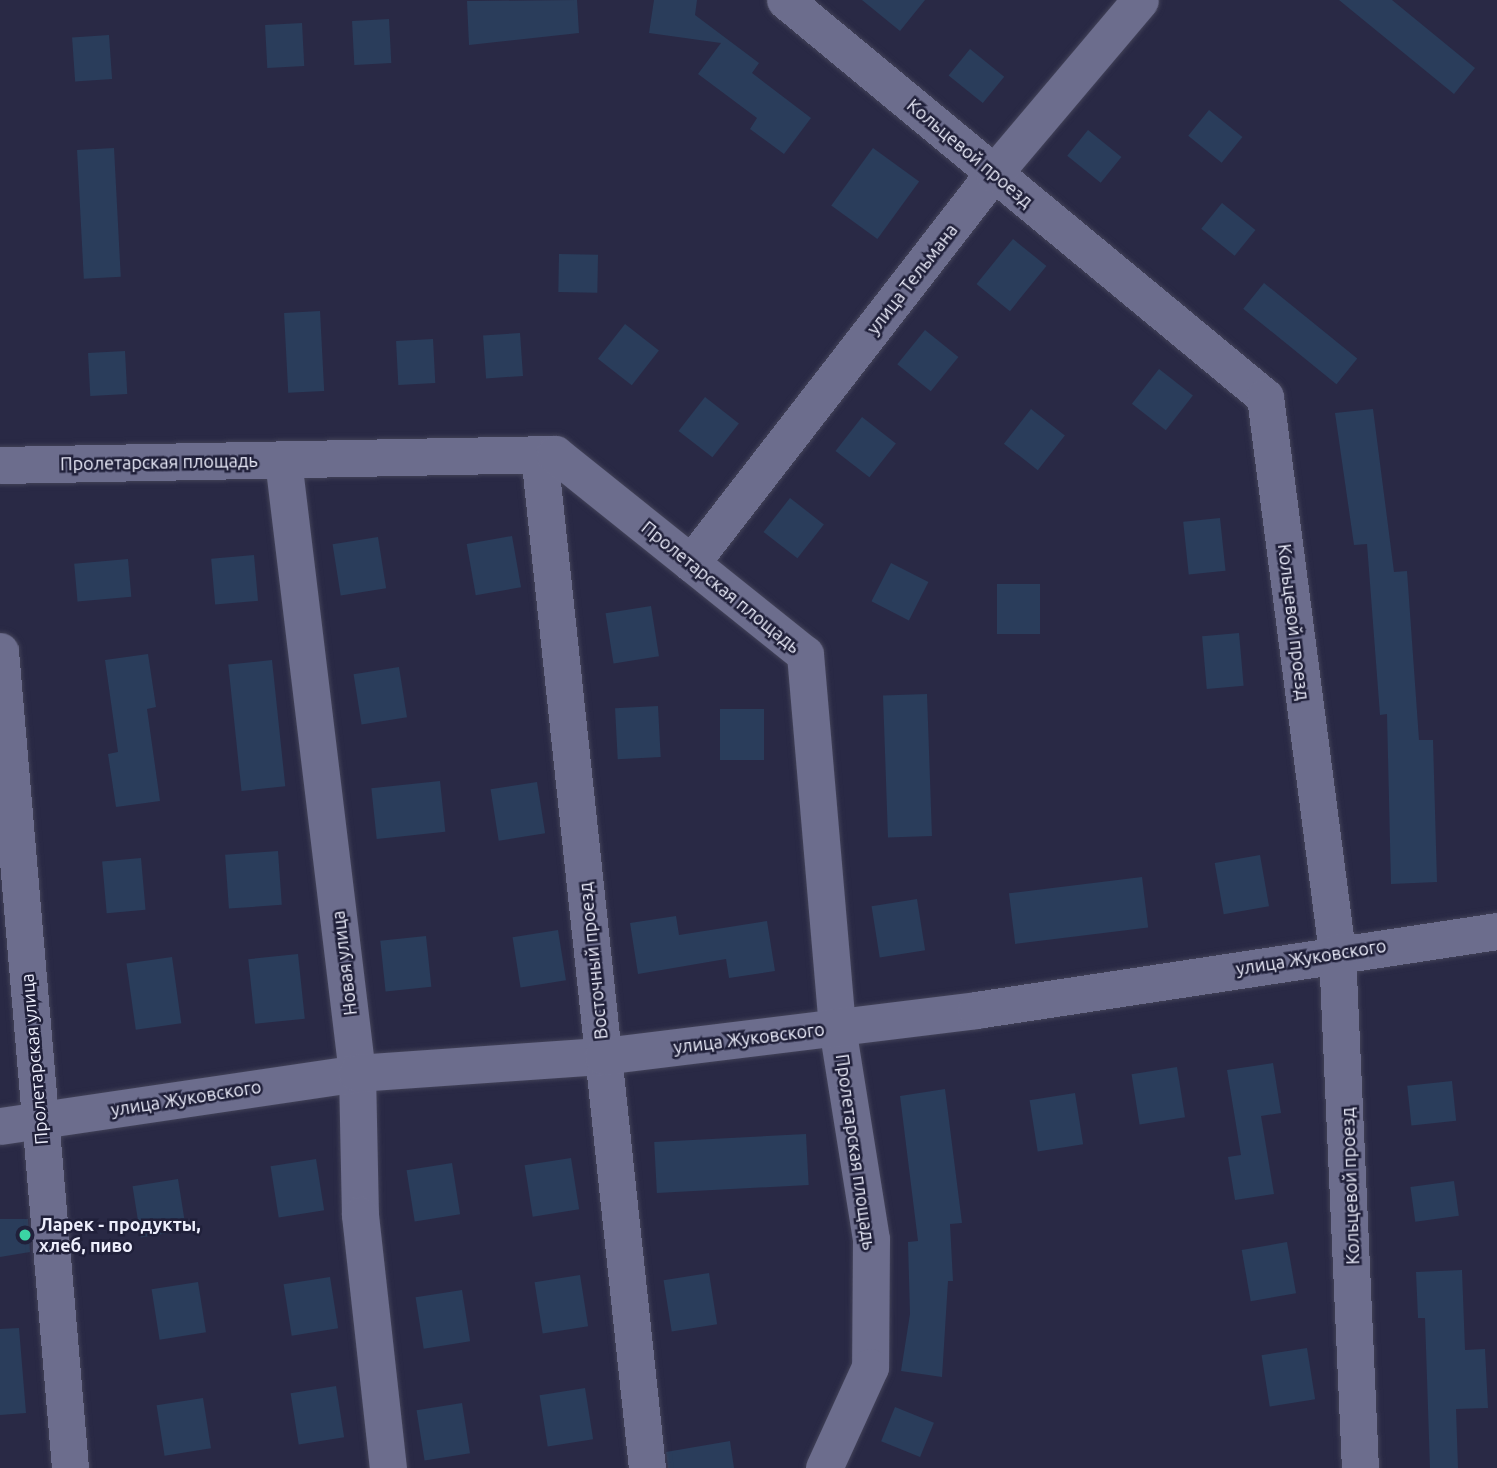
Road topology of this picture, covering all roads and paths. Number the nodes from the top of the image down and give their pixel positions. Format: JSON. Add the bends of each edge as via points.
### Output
{"nodes":[{"id":1,"x":785,"y":0,"type":"edge"},
{"id":2,"x":1140,"y":0,"type":"edge"},
{"id":3,"x":994,"y":173,"type":"junction"},
{"id":4,"x":539,"y":454,"type":"junction"},
{"id":5,"x":283,"y":460,"type":"junction"},
{"id":6,"x":0,"y":465,"type":"edge"},
{"id":7,"x":691,"y":563,"type":"junction"},
{"id":8,"x":0,"y":651,"type":"edge"},
{"id":9,"x":1497,"y":931,"type":"edge"},
{"id":10,"x":1337,"y":952,"type":"junction"},
{"id":11,"x":837,"y":1027,"type":"junction"},
{"id":12,"x":603,"y":1056,"type":"junction"},
{"id":13,"x":357,"y":1073,"type":"junction"},
{"id":14,"x":39,"y":1122,"type":"junction"},
{"id":15,"x":0,"y":1126,"type":"edge"},
{"id":16,"x":60,"y":1467,"type":"edge"},
{"id":17,"x":388,"y":1468,"type":"edge"},
{"id":18,"x":647,"y":1468,"type":"edge"},
{"id":19,"x":824,"y":1468,"type":"edge"},
{"id":20,"x":1360,"y":1468,"type":"edge"}],
"edges":[{"from":1,"to":3,"type":"street","name":"Кольцевой проезд"},
{"from":2,"to":3,"type":"street","name":"улица Тельмана"},
{"from":3,"to":7,"type":"street","name":"улица Тельмана"},
{"from":3,"to":10,"type":"street","name":"Кольцевой проезд","via":[[1265,397]]},
{"from":4,"to":5,"type":"street","name":"Пролетарская площадь"},
{"from":4,"to":7,"type":"street","name":"Пролетарская площадь","via":[[555,454]]},
{"from":4,"to":12,"type":"street","name":"Восточный проезд"},
{"from":5,"to":6,"type":"street","name":"Пролетарская площадь"},
{"from":5,"to":13,"type":"street","name":"Новая улица"},
{"from":7,"to":11,"type":"street","name":"Пролетарская площадь","via":[[805,654]]},
{"from":8,"to":14,"type":"street","name":"Пролетарская улица"},
{"from":9,"to":10,"type":"street","name":"улица Жуковского"},
{"from":10,"to":11,"type":"street","name":"улица Жуковского"},
{"from":10,"to":20,"type":"street","name":"Кольцевой проезд"},
{"from":11,"to":12,"type":"street","name":"улица Жуковского"},
{"from":11,"to":19,"type":"street","name":"Пролетарская площадь","via":[[871,1239],[870,1367]]},
{"from":12,"to":13,"type":"street","name":"улица Жуковского"},
{"from":12,"to":18,"type":"street","name":"Восточный проезд"},
{"from":13,"to":14,"type":"street","name":"улица Жуковского"},
{"from":13,"to":17,"type":"street","name":"Новая улица","via":[[360,1215]]},
{"from":14,"to":15,"type":"street","name":"улица Жуковского"},
{"from":14,"to":16,"type":"street","name":"Пролетарская улица"}]}
